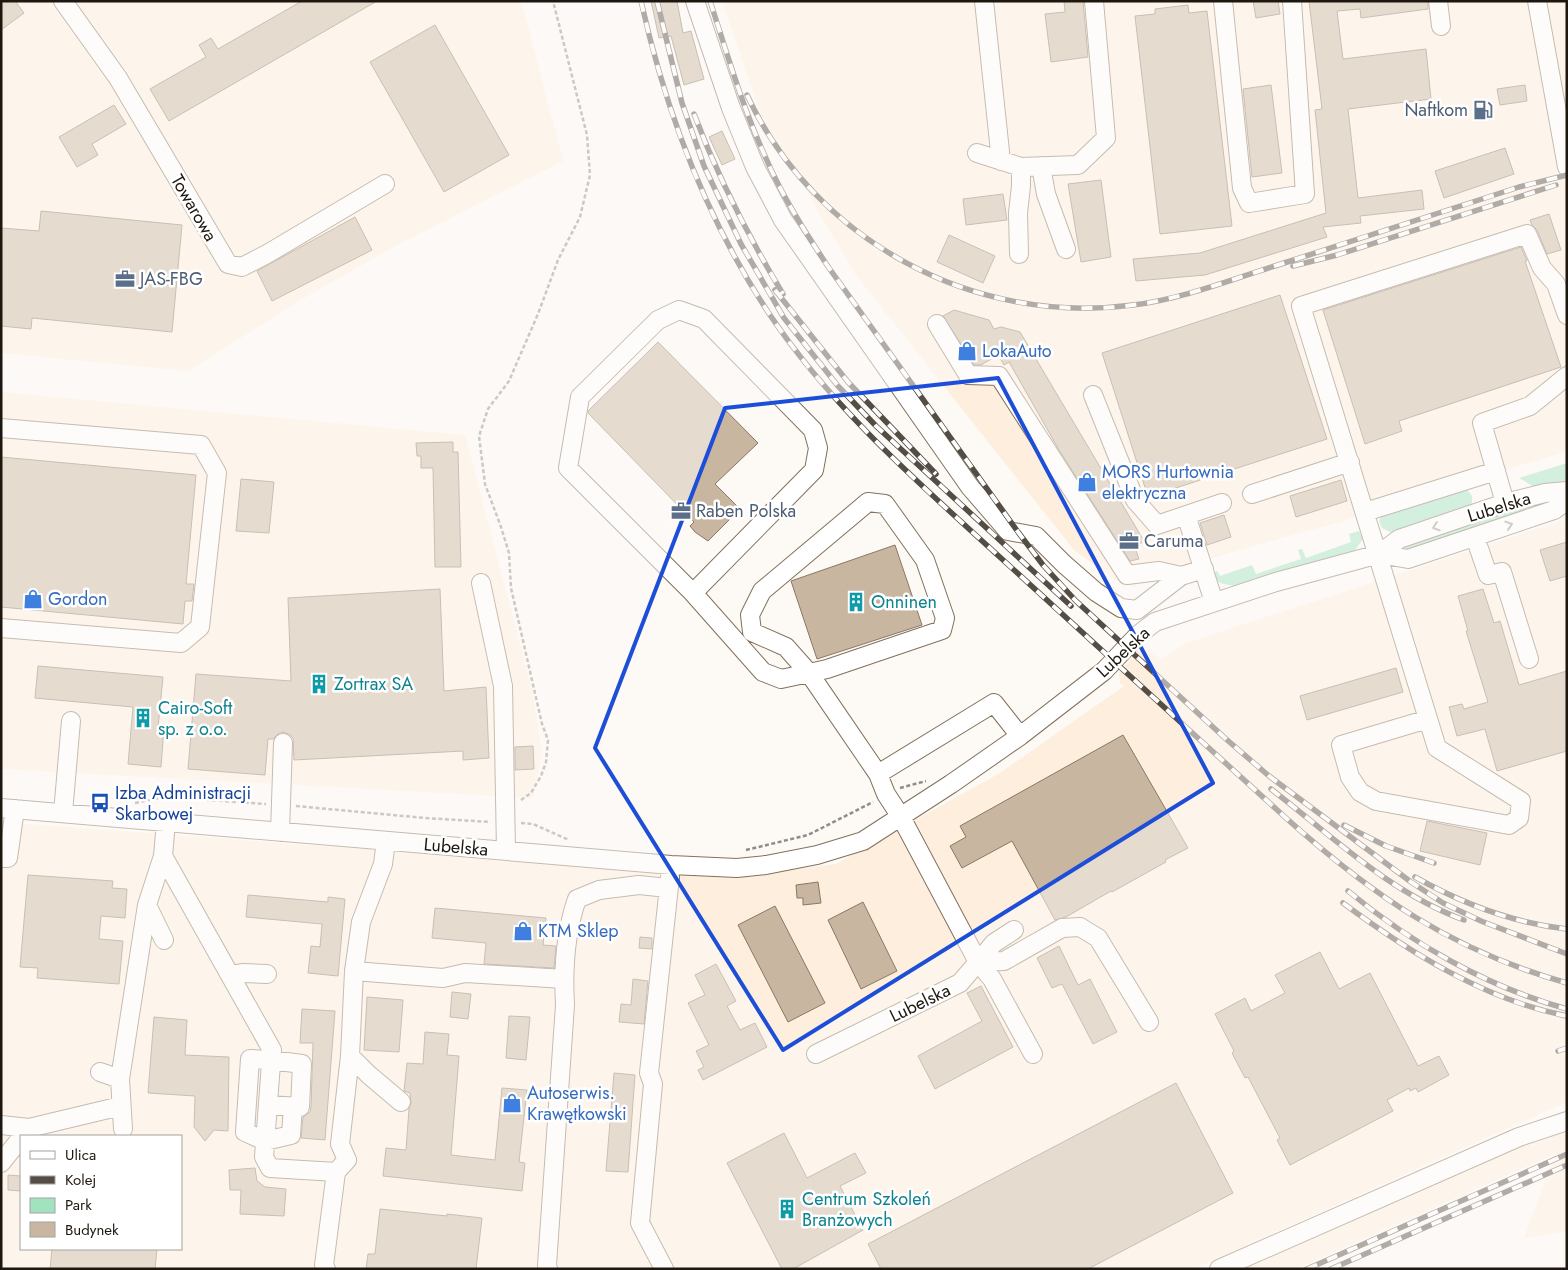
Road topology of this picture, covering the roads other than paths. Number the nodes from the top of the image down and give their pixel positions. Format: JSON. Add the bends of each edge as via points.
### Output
{"nodes":[{"id":1,"x":63,"y":1,"type":"edge"},
{"id":2,"x":695,"y":1,"type":"edge"},
{"id":3,"x":984,"y":1,"type":"edge"},
{"id":4,"x":1094,"y":1,"type":"edge"},
{"id":5,"x":1223,"y":1,"type":"edge"},
{"id":6,"x":1292,"y":1,"type":"edge"},
{"id":7,"x":1438,"y":1,"type":"edge"},
{"id":8,"x":1537,"y":1,"type":"edge"},
{"id":9,"x":1441,"y":26,"type":"dead end"},
{"id":10,"x":977,"y":153,"type":"dead end"},
{"id":11,"x":1002,"y":161,"type":"junction"},
{"id":12,"x":1041,"y":166,"type":"junction"},
{"id":13,"x":1021,"y":167,"type":"junction"},
{"id":14,"x":1567,"y":167,"type":"edge"},
{"id":15,"x":385,"y":184,"type":"dead end"},
{"id":16,"x":1066,"y":250,"type":"dead end"},
{"id":17,"x":1019,"y":254,"type":"dead end"},
{"id":18,"x":1567,"y":315,"type":"edge"},
{"id":19,"x":937,"y":324,"type":"dead end"},
{"id":20,"x":1567,"y":376,"type":"edge"},
{"id":21,"x":1093,"y":395,"type":"dead end"},
{"id":22,"x":1,"y":428,"type":"edge"},
{"id":23,"x":1350,"y":462,"type":"junction"},
{"id":24,"x":1496,"y":471,"type":"junction"},
{"id":25,"x":1567,"y":491,"type":"edge"},
{"id":26,"x":1252,"y":494,"type":"dead end"},
{"id":27,"x":1567,"y":501,"type":"edge"},
{"id":28,"x":1222,"y":503,"type":"dead end"},
{"id":29,"x":1505,"y":503,"type":"junction"},
{"id":30,"x":1365,"y":512,"type":"junction"},
{"id":31,"x":1186,"y":515,"type":"junction"},
{"id":32,"x":1475,"y":537,"type":"junction"},
{"id":33,"x":1379,"y":554,"type":"junction"},
{"id":34,"x":1204,"y":570,"type":"junction"},
{"id":35,"x":1181,"y":576,"type":"junction"},
{"id":36,"x":481,"y":584,"type":"dead end"},
{"id":37,"x":693,"y":593,"type":"junction"},
{"id":38,"x":1214,"y":602,"type":"junction"},
{"id":39,"x":1,"y":628,"type":"edge"},
{"id":40,"x":1529,"y":659,"type":"dead end"},
{"id":41,"x":809,"y":673,"type":"junction"},
{"id":42,"x":1428,"y":719,"type":"junction"},
{"id":43,"x":71,"y":721,"type":"dead end"},
{"id":44,"x":1020,"y":736,"type":"junction"},
{"id":45,"x":283,"y":743,"type":"dead end"},
{"id":46,"x":878,"y":774,"type":"junction"},
{"id":47,"x":8,"y":808,"type":"edge"},
{"id":48,"x":63,"y":813,"type":"junction"},
{"id":49,"x":901,"y":817,"type":"junction"},
{"id":50,"x":166,"y":822,"type":"junction"},
{"id":51,"x":280,"y":832,"type":"junction"},
{"id":52,"x":386,"y":841,"type":"junction"},
{"id":53,"x":506,"y":851,"type":"junction"},
{"id":54,"x":163,"y":856,"type":"junction"},
{"id":55,"x":1,"y":858,"type":"edge"},
{"id":56,"x":672,"y":864,"type":"junction"},
{"id":57,"x":668,"y":888,"type":"junction"},
{"id":58,"x":146,"y":904,"type":"junction"},
{"id":59,"x":1014,"y":930,"type":"dead end"},
{"id":60,"x":164,"y":940,"type":"dead end"},
{"id":61,"x":978,"y":962,"type":"junction"},
{"id":62,"x":354,"y":971,"type":"junction"},
{"id":63,"x":267,"y":974,"type":"dead end"},
{"id":64,"x":230,"y":975,"type":"junction"},
{"id":65,"x":564,"y":979,"type":"junction"},
{"id":66,"x":1149,"y":1022,"type":"dead end"},
{"id":67,"x":816,"y":1054,"type":"dead end"},
{"id":68,"x":1033,"y":1054,"type":"dead end"},
{"id":69,"x":350,"y":1056,"type":"junction"},
{"id":70,"x":271,"y":1060,"type":"junction"},
{"id":71,"x":100,"y":1072,"type":"dead end"},
{"id":72,"x":120,"y":1079,"type":"junction"},
{"id":73,"x":401,"y":1102,"type":"dead end"},
{"id":74,"x":268,"y":1105,"type":"junction"},
{"id":75,"x":121,"y":1106,"type":"junction"},
{"id":76,"x":293,"y":1106,"type":"junction"},
{"id":77,"x":1567,"y":1121,"type":"edge"},
{"id":78,"x":1,"y":1126,"type":"edge"},
{"id":79,"x":123,"y":1129,"type":"dead end"},
{"id":80,"x":25,"y":1134,"type":"edge"},
{"id":81,"x":20,"y":1140,"type":"edge"},
{"id":82,"x":265,"y":1141,"type":"junction"},
{"id":83,"x":1,"y":1163,"type":"edge"},
{"id":84,"x":336,"y":1172,"type":"junction"},
{"id":85,"x":326,"y":1269,"type":"edge"},
{"id":86,"x":548,"y":1269,"type":"edge"},
{"id":87,"x":664,"y":1269,"type":"edge"},
{"id":88,"x":1219,"y":1269,"type":"edge"}],
"edges":[{"from":1,"to":15,"type":"street","name":"Towarowa","via":[[118,78],[228,264],[242,267]]},
{"from":2,"to":35,"type":"street","via":[[735,117],[783,220],[970,487],[1008,531],[1036,536],[1096,592],[1121,608],[1137,610]]},
{"from":3,"to":11,"type":"street"},
{"from":4,"to":12,"type":"street","via":[[1106,138],[1078,165]]},
{"from":5,"to":6,"type":"street","via":[[1242,188],[1249,203],[1305,194]]},
{"from":7,"to":9,"type":"street"},
{"from":8,"to":14,"type":"street"},
{"from":10,"to":11,"type":"street"},
{"from":11,"to":13,"type":"street"},
{"from":12,"to":13,"type":"street"},
{"from":12,"to":16,"type":"street","via":[[1046,194]]},
{"from":13,"to":17,"type":"street"},
{"from":18,"to":23,"type":"street","via":[[1556,284],[1542,268],[1527,234],[1301,306]]},
{"from":19,"to":35,"type":"street","via":[[968,375],[999,376],[1127,576],[1159,571]]},
{"from":20,"to":24,"type":"street","via":[[1530,406],[1482,423]]},
{"from":21,"to":31,"type":"street","via":[[1135,500],[1157,525]]},
{"from":22,"to":39,"type":"street","via":[[201,445],[217,473],[200,627],[181,643]]},
{"from":23,"to":26,"type":"street"},
{"from":23,"to":30,"type":"street"},
{"from":24,"to":29,"type":"street"},
{"from":24,"to":30,"type":"street"},
{"from":25,"to":29,"type":"street","name":"Lubelska"},
{"from":32,"to":27,"type":"street","name":"Lubelska","one_way":true,"via":[[1554,510]]},
{"from":28,"to":31,"type":"street"},
{"from":29,"to":33,"type":"street","name":"Lubelska","one_way":true,"via":[[1399,539]]},
{"from":30,"to":33,"type":"street"},
{"from":31,"to":34,"type":"street"},
{"from":32,"to":33,"type":"street","name":"Lubelska","via":[[1408,559]]},
{"from":32,"to":40,"type":"street","via":[[1488,574],[1502,572]]},
{"from":33,"to":38,"type":"street","name":"Lubelska"},
{"from":33,"to":42,"type":"street"},
{"from":34,"to":35,"type":"street"},
{"from":34,"to":38,"type":"street"},
{"from":36,"to":53,"type":"street","via":[[503,686]]},
{"from":37,"to":37,"type":"street","via":[[568,468],[580,397],[658,320],[678,310],[704,319],[813,430],[818,448],[814,470]]},
{"from":37,"to":41,"type":"street","via":[[763,672],[781,679]]},
{"from":38,"to":44,"type":"street","name":"Lubelska","via":[[1156,622],[1138,635],[1098,675]]},
{"from":41,"to":41,"type":"street","via":[[942,630],[945,618],[925,560],[885,504],[868,502],[762,591],[750,615],[752,632],[786,647]]},
{"from":41,"to":46,"type":"street"},
{"from":42,"to":42,"type":"street","via":[[1437,748],[1521,801],[1519,818],[1509,825],[1376,801],[1360,792],[1350,777],[1340,745]]},
{"from":43,"to":48,"type":"street"},
{"from":44,"to":46,"type":"street","via":[[994,703]]},
{"from":44,"to":49,"type":"street","name":"Lubelska"},
{"from":45,"to":51,"type":"street"},
{"from":46,"to":49,"type":"street"},
{"from":47,"to":48,"type":"street","name":"Lubelska"},
{"from":47,"to":55,"type":"street","via":[[8,858]]},
{"from":48,"to":50,"type":"street","name":"Lubelska"},
{"from":49,"to":56,"type":"street","name":"Lubelska","via":[[863,840],[791,861],[736,868]]},
{"from":49,"to":61,"type":"street"},
{"from":50,"to":51,"type":"street","name":"Lubelska"},
{"from":50,"to":54,"type":"street"},
{"from":51,"to":52,"type":"street","name":"Lubelska"},
{"from":52,"to":53,"type":"street","name":"Lubelska"},
{"from":52,"to":62,"type":"street","via":[[383,864],[361,922]]},
{"from":53,"to":56,"type":"street","name":"Lubelska"},
{"from":54,"to":58,"type":"street"},
{"from":54,"to":64,"type":"street"},
{"from":56,"to":57,"type":"street"},
{"from":57,"to":65,"type":"street","via":[[639,885],[600,890],[577,900],[571,917]]},
{"from":57,"to":87,"type":"street","via":[[649,1073],[653,1084],[640,1223]]},
{"from":58,"to":60,"type":"street"},
{"from":58,"to":72,"type":"street"},
{"from":59,"to":61,"type":"street","name":"Lubelska","via":[[994,943]]},
{"from":61,"to":66,"type":"street","via":[[1004,961],[1062,928],[1080,927],[1098,938]]},
{"from":61,"to":67,"type":"street","name":"Lubelska","via":[[960,983]]},
{"from":61,"to":68,"type":"street","via":[[992,979]]},
{"from":62,"to":65,"type":"street","via":[[443,978],[464,973]]},
{"from":62,"to":69,"type":"street"},
{"from":63,"to":64,"type":"street"},
{"from":64,"to":70,"type":"street","via":[[272,1050]]},
{"from":65,"to":86,"type":"street"},
{"from":69,"to":73,"type":"street"},
{"from":69,"to":84,"type":"street","via":[[340,1144],[347,1160]]},
{"from":70,"to":74,"type":"street"},
{"from":70,"to":76,"type":"street","via":[[302,1064],[300,1107]]},
{"from":70,"to":82,"type":"street","via":[[250,1059],[245,1132]]},
{"from":71,"to":72,"type":"street"},
{"from":72,"to":75,"type":"street"},
{"from":74,"to":76,"type":"street"},
{"from":74,"to":82,"type":"street"},
{"from":75,"to":79,"type":"street"},
{"from":75,"to":80,"type":"street"},
{"from":76,"to":82,"type":"street","via":[[291,1134]]},
{"from":77,"to":88,"type":"street","via":[[1511,1140]]},
{"from":78,"to":80,"type":"street"},
{"from":81,"to":83,"type":"street"},
{"from":82,"to":84,"type":"street","via":[[264,1157],[270,1168]]},
{"from":84,"to":85,"type":"street"}]}
